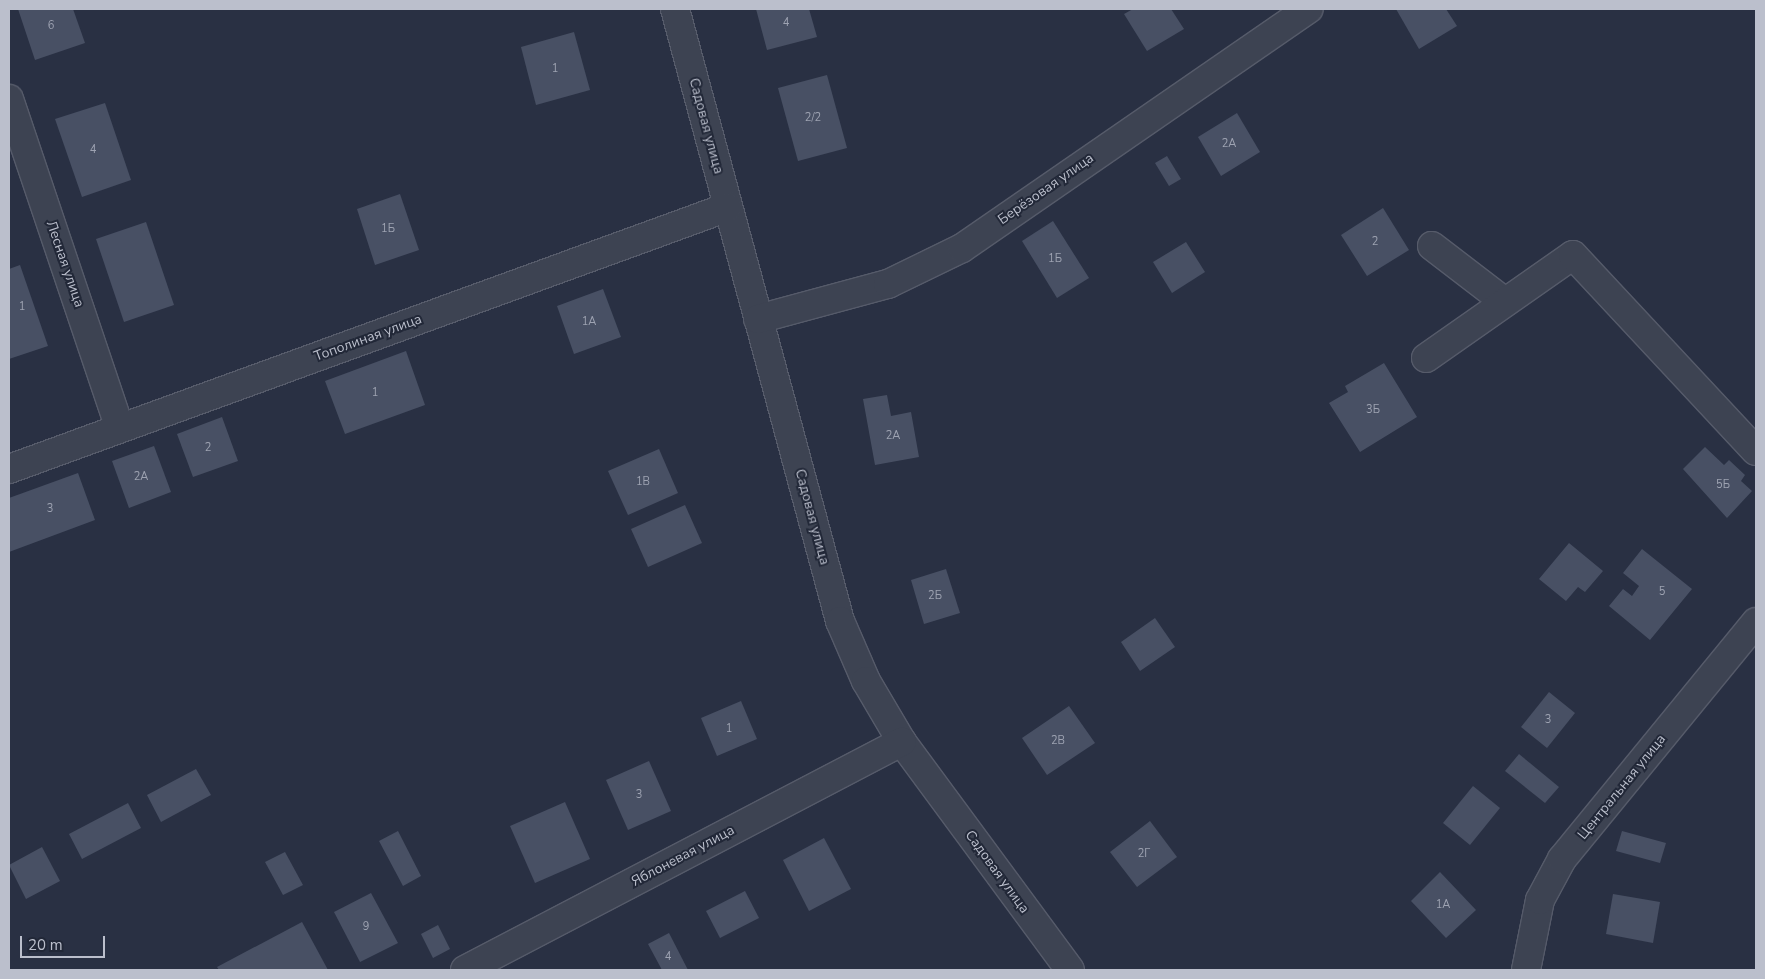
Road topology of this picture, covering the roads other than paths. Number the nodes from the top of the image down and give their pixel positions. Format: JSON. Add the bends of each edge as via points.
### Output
{"nodes":[{"id":1,"x":674,"y":9,"type":"edge"},
{"id":2,"x":1308,"y":9,"type":"edge"},
{"id":3,"x":9,"y":99,"type":"edge"},
{"id":4,"x":728,"y":207,"type":"junction"},
{"id":5,"x":1432,"y":246,"type":"dead end"},
{"id":6,"x":1505,"y":302,"type":"junction"},
{"id":7,"x":758,"y":319,"type":"junction"},
{"id":8,"x":1426,"y":358,"type":"dead end"},
{"id":9,"x":120,"y":428,"type":"junction"},
{"id":10,"x":1756,"y":451,"type":"edge"},
{"id":11,"x":9,"y":469,"type":"edge"},
{"id":12,"x":1756,"y":622,"type":"edge"},
{"id":13,"x":902,"y":742,"type":"junction"},
{"id":14,"x":465,"y":970,"type":"edge"},
{"id":15,"x":1070,"y":970,"type":"edge"},
{"id":16,"x":1526,"y":970,"type":"edge"}],
"edges":[{"from":1,"to":4,"type":"street","name":"Садовая улица"},
{"from":2,"to":7,"type":"street","name":"Берёзовая улица","via":[[962,248],[888,284]]},
{"from":3,"to":9,"type":"street","name":"Лесная улица"},
{"from":4,"to":7,"type":"street","name":"Садовая улица"},
{"from":4,"to":9,"type":"street","name":"Тополиная улица"},
{"from":5,"to":6,"type":"street"},
{"from":6,"to":8,"type":"street"},
{"from":6,"to":10,"type":"street","via":[[1573,255]]},
{"from":7,"to":13,"type":"street","name":"Садовая улица","via":[[840,621],[866,681]]},
{"from":9,"to":11,"type":"street","name":"Тополиная улица"},
{"from":12,"to":16,"type":"street","name":"Центральная улица","via":[[1562,859],[1540,900]]},
{"from":13,"to":14,"type":"street","name":"Яблоневая улица"},
{"from":13,"to":15,"type":"street","name":"Садовая улица"}]}
